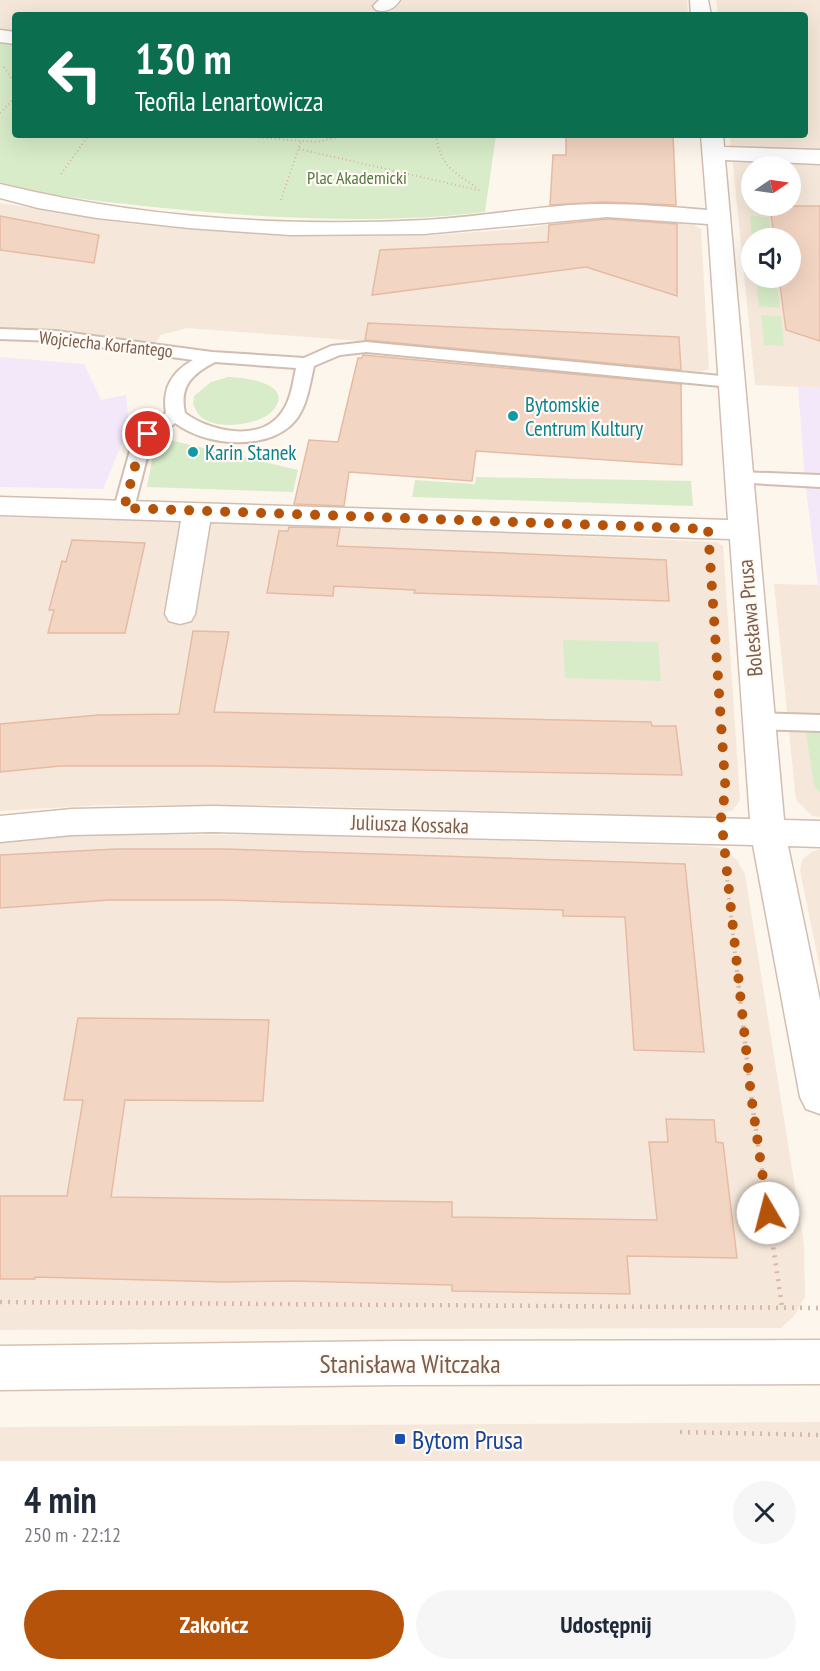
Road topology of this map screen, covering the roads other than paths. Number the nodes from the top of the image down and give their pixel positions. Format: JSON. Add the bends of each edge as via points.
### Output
{"nodes":[{"id":1,"x":714,"y":144,"type":"edge"},
{"id":2,"x":820,"y":157,"type":"edge"},
{"id":3,"x":0,"y":191,"type":"edge"},
{"id":4,"x":717,"y":218,"type":"junction"},
{"id":5,"x":0,"y":334,"type":"edge"},
{"id":6,"x":213,"y":357,"type":"junction"},
{"id":7,"x":306,"y":363,"type":"junction"},
{"id":8,"x":731,"y":382,"type":"junction"},
{"id":9,"x":176,"y":415,"type":"junction"},
{"id":10,"x":739,"y":478,"type":"junction"},
{"id":11,"x":820,"y":482,"type":"edge"},
{"id":12,"x":0,"y":506,"type":"edge"},
{"id":13,"x":124,"y":508,"type":"junction"},
{"id":14,"x":197,"y":511,"type":"junction"},
{"id":15,"x":743,"y":530,"type":"junction"},
{"id":16,"x":180,"y":614,"type":"dead end"},
{"id":17,"x":758,"y":721,"type":"junction"},
{"id":18,"x":820,"y":723,"type":"edge"},
{"id":19,"x":0,"y":829,"type":"edge"},
{"id":20,"x":768,"y":832,"type":"junction"},
{"id":21,"x":820,"y":834,"type":"edge"},
{"id":22,"x":820,"y":1097,"type":"edge"},
{"id":23,"x":820,"y":1362,"type":"edge"},
{"id":24,"x":0,"y":1368,"type":"edge"}],
"edges":[{"from":1,"to":2,"type":"street"},
{"from":1,"to":4,"type":"street","name":"Bolesława Prusa"},
{"from":3,"to":4,"type":"street","via":[[44,203],[130,216],[272,228],[423,227],[624,210]]},
{"from":4,"to":8,"type":"street","name":"Bolesława Prusa"},
{"from":5,"to":6,"type":"lane","name":"Wojciecha Korfantego","via":[[56,336]]},
{"from":6,"to":7,"type":"lane","name":"Wojciecha Korfantego"},
{"from":6,"to":9,"type":"lane","via":[[192,366],[177,382],[172,398]]},
{"from":7,"to":8,"type":"lane","via":[[337,350],[366,347]]},
{"from":7,"to":9,"type":"lane","via":[[292,412],[280,426],[258,435],[232,437],[196,429]]},
{"from":8,"to":10,"type":"street","name":"Bolesława Prusa"},
{"from":9,"to":13,"type":"lane","via":[[142,440]]},
{"from":10,"to":11,"type":"lane"},
{"from":10,"to":15,"type":"street","name":"Bolesława Prusa"},
{"from":12,"to":13,"type":"street"},
{"from":13,"to":14,"type":"street"},
{"from":14,"to":15,"type":"street"},
{"from":14,"to":16,"type":"street"},
{"from":15,"to":17,"type":"street","name":"Bolesława Prusa"},
{"from":17,"to":18,"type":"lane"},
{"from":17,"to":20,"type":"street","name":"Bolesława Prusa"},
{"from":19,"to":20,"type":"street","name":"Juliusza Kossaka","via":[[72,822],[213,819]]},
{"from":20,"to":21,"type":"street","name":"Juliusza Kossaka"},
{"from":20,"to":22,"type":"street","name":"Bolesława Prusa"},
{"from":23,"to":24,"type":"street","name":"Stanisława Witczaka"}]}
